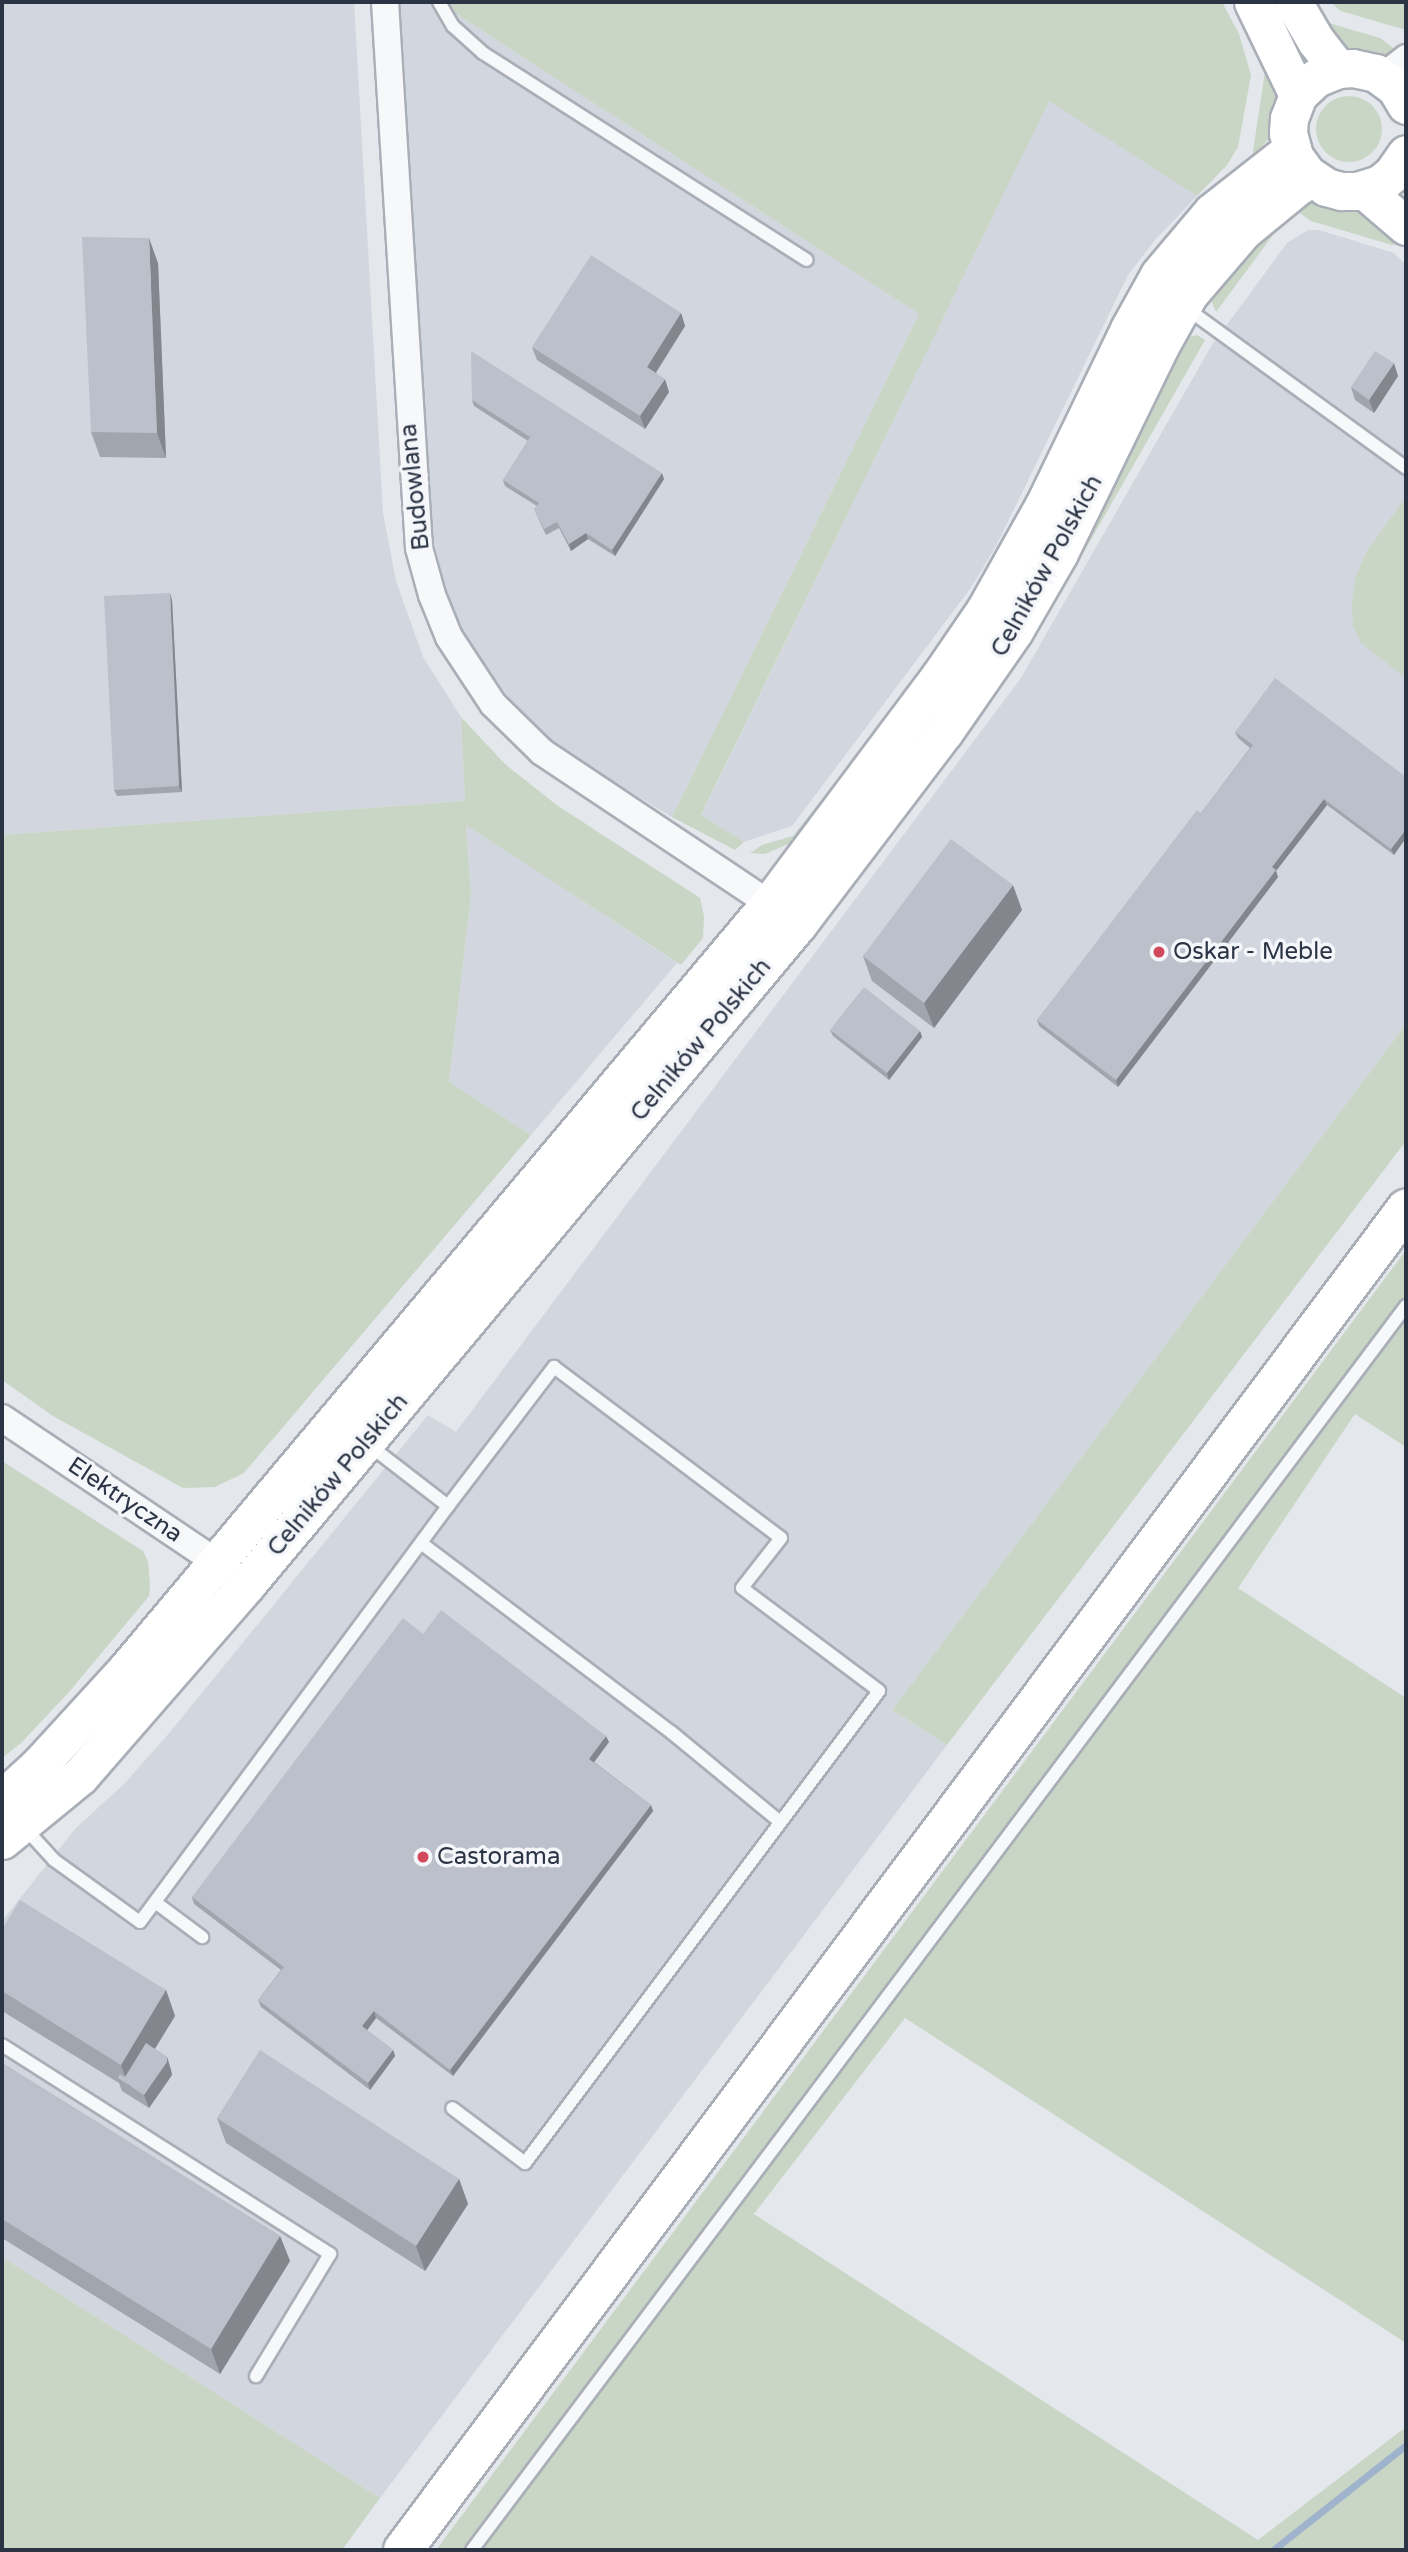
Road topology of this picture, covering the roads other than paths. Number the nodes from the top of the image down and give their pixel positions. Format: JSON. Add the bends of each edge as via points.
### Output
{"nodes":[{"id":1,"x":385,"y":2,"type":"edge"},
{"id":2,"x":439,"y":2,"type":"edge"},
{"id":3,"x":1253,"y":2,"type":"edge"},
{"id":4,"x":1293,"y":2,"type":"edge"},
{"id":5,"x":1394,"y":68,"type":"edge"},
{"id":6,"x":1338,"y":69,"type":"junction"},
{"id":7,"x":1298,"y":95,"type":"junction"},
{"id":8,"x":1406,"y":105,"type":"edge"},
{"id":9,"x":1292,"y":149,"type":"junction"},
{"id":10,"x":1405,"y":161,"type":"edge"},
{"id":11,"x":1312,"y":178,"type":"junction"},
{"id":12,"x":1364,"y":190,"type":"junction"},
{"id":13,"x":1406,"y":226,"type":"edge"},
{"id":14,"x":807,"y":260,"type":"dead end"},
{"id":15,"x":1182,"y":305,"type":"junction"},
{"id":16,"x":1406,"y":468,"type":"edge"},
{"id":17,"x":784,"y":913,"type":"junction"},
{"id":18,"x":1406,"y":1209,"type":"edge"},
{"id":19,"x":1406,"y":1306,"type":"edge"},
{"id":20,"x":2,"y":1418,"type":"edge"},
{"id":21,"x":365,"y":1443,"type":"junction"},
{"id":22,"x":448,"y":1506,"type":"junction"},
{"id":23,"x":421,"y":1543,"type":"junction"},
{"id":24,"x":217,"y":1561,"type":"junction"},
{"id":25,"x":246,"y":1585,"type":"junction"},
{"id":26,"x":9,"y":1822,"type":"edge"},
{"id":27,"x":780,"y":1822,"type":"junction"},
{"id":28,"x":155,"y":1902,"type":"junction"},
{"id":29,"x":202,"y":1937,"type":"dead end"},
{"id":30,"x":2,"y":2045,"type":"edge"},
{"id":31,"x":452,"y":2108,"type":"dead end"},
{"id":32,"x":256,"y":2376,"type":"dead end"},
{"id":33,"x":403,"y":2550,"type":"edge"},
{"id":34,"x":472,"y":2550,"type":"edge"}],
"edges":[{"from":1,"to":17,"type":"street","name":"Budowlana","via":[[419,548],[449,637],[494,704],[542,752]]},
{"from":2,"to":14,"type":"lane","via":[[453,26],[483,53]]},
{"from":3,"to":7,"type":"street"},
{"from":4,"to":6,"type":"street"},
{"from":5,"to":6,"type":"street"},
{"from":5,"to":8,"type":"street","via":[[1395,87]]},
{"from":6,"to":7,"type":"street","via":[[1316,78]]},
{"from":7,"to":9,"type":"street","via":[[1289,118]]},
{"from":9,"to":11,"type":"street"},
{"from":9,"to":17,"type":"street","name":"Celników Polskich","via":[[1220,204],[1159,275],[1044,505],[985,610]]},
{"from":10,"to":12,"type":"street","via":[[1386,179]]},
{"from":11,"to":12,"type":"street","via":[[1333,189]]},
{"from":11,"to":15,"type":"street","name":"Celników Polskich","via":[[1243,231],[1216,258]]},
{"from":12,"to":13,"type":"street"},
{"from":15,"to":16,"type":"lane"},
{"from":15,"to":17,"type":"street","name":"Celników Polskich","via":[[1076,521],[1021,620],[950,722]]},
{"from":17,"to":21,"type":"street","name":"Celników Polskich"},
{"from":17,"to":24,"type":"street","name":"Celników Polskich"},
{"from":18,"to":33,"type":"highway"},
{"from":19,"to":34,"type":"lane"},
{"from":20,"to":24,"type":"street","name":"Elektryczna"},
{"from":21,"to":22,"type":"lane"},
{"from":21,"to":25,"type":"street","name":"Celników Polskich"},
{"from":22,"to":23,"type":"lane"},
{"from":22,"to":27,"type":"lane","via":[[554,1367],[781,1538],[742,1588],[879,1691]]},
{"from":23,"to":27,"type":"lane","via":[[671,1732]]},
{"from":23,"to":28,"type":"lane"},
{"from":24,"to":25,"type":"street","name":"Elektryczna"},
{"from":24,"to":26,"type":"street","name":"Celników Polskich","via":[[40,1764]]},
{"from":25,"to":26,"type":"street","name":"Celników Polskich","via":[[80,1776]]},
{"from":26,"to":28,"type":"lane","via":[[140,1922]]},
{"from":27,"to":31,"type":"lane","via":[[525,2163]]},
{"from":28,"to":29,"type":"lane"},
{"from":30,"to":32,"type":"lane","via":[[330,2254]]}]}
